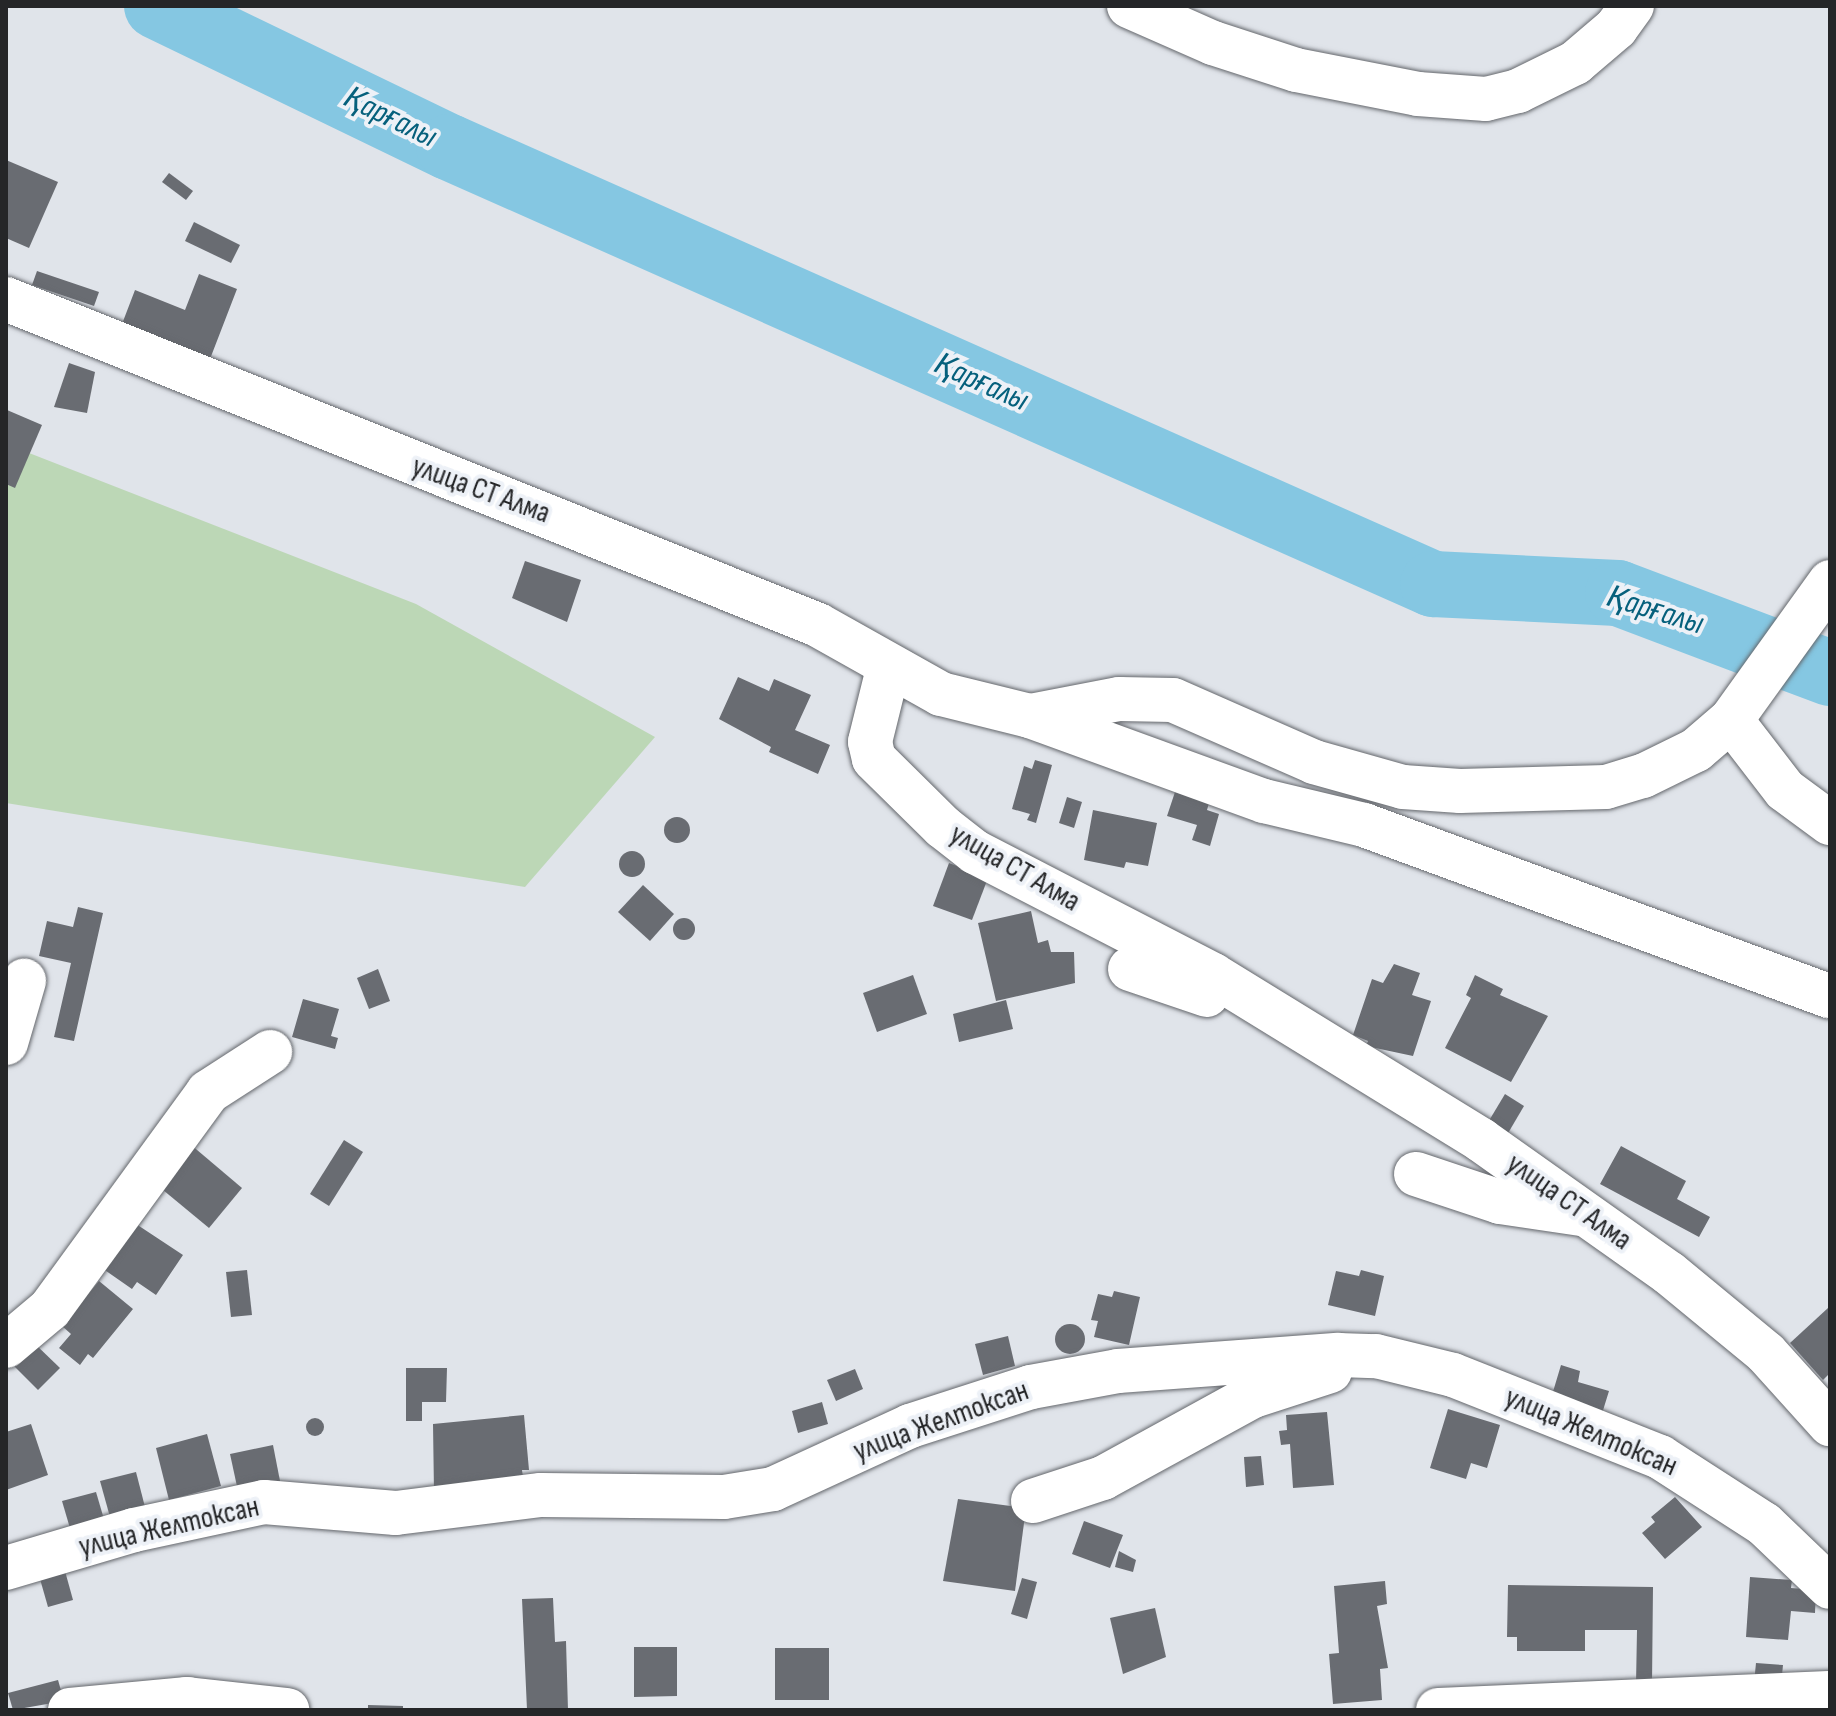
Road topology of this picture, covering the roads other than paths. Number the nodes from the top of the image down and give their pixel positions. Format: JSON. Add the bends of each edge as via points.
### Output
{"nodes":[{"id":1,"x":1129,"y":6,"type":"edge"},
{"id":2,"x":1632,"y":6,"type":"edge"},
{"id":3,"x":6,"y":299,"type":"edge"},
{"id":4,"x":1830,"y":582,"type":"edge"},
{"id":5,"x":888,"y":669,"type":"junction"},
{"id":6,"x":1030,"y":716,"type":"junction"},
{"id":7,"x":1731,"y":720,"type":"junction"},
{"id":8,"x":1830,"y":823,"type":"edge"},
{"id":9,"x":1130,"y":969,"type":"dead end"},
{"id":10,"x":24,"y":981,"type":"dead end"},
{"id":11,"x":1830,"y":996,"type":"edge"},
{"id":12,"x":1266,"y":1012,"type":"junction"},
{"id":13,"x":6,"y":1043,"type":"edge"},
{"id":14,"x":270,"y":1052,"type":"dead end"},
{"id":15,"x":1416,"y":1174,"type":"dead end"},
{"id":16,"x":1588,"y":1215,"type":"junction"},
{"id":17,"x":6,"y":1346,"type":"edge"},
{"id":18,"x":1356,"y":1356,"type":"junction"},
{"id":19,"x":1830,"y":1424,"type":"edge"},
{"id":20,"x":1033,"y":1501,"type":"dead end"},
{"id":21,"x":6,"y":1568,"type":"edge"},
{"id":22,"x":1830,"y":1587,"type":"edge"},
{"id":23,"x":1830,"y":1693,"type":"edge"},
{"id":24,"x":70,"y":1710,"type":"edge"},
{"id":25,"x":287,"y":1710,"type":"edge"},
{"id":26,"x":1438,"y":1710,"type":"edge"}],
"edges":[{"from":1,"to":2,"type":"street","via":[[1213,43],[1296,70],[1418,94],[1486,99],[1518,91],[1575,63],[1616,28]]},
{"from":3,"to":5,"type":"street","name":"улица СТ Алма","via":[[818,625]]},
{"from":4,"to":7,"type":"street"},
{"from":5,"to":6,"type":"street","via":[[941,694]]},
{"from":5,"to":12,"type":"street","name":"улица СТ Алма","via":[[870,742],[874,759],[901,791],[975,852],[1213,975]]},
{"from":6,"to":7,"type":"street","via":[[1119,699],[1173,700],[1314,762],[1403,787],[1460,791],[1606,787],[1696,750]]},
{"from":6,"to":11,"type":"street","via":[[1264,801],[1364,825]]},
{"from":7,"to":8,"type":"street","via":[[1785,790]]},
{"from":9,"to":12,"type":"street"},
{"from":10,"to":13,"type":"street"},
{"from":12,"to":16,"type":"street","name":"улица СТ Алма","via":[[1414,1096]]},
{"from":14,"to":17,"type":"street","via":[[208,1092],[58,1298]]},
{"from":15,"to":16,"type":"street","via":[[1500,1202]]},
{"from":16,"to":19,"type":"street","name":"улица СТ Алма","via":[[1766,1353]]},
{"from":18,"to":20,"type":"street","via":[[1315,1379],[1253,1396],[1103,1478]]},
{"from":18,"to":21,"type":"street","name":"улица Желтоксан","via":[[1118,1371],[1031,1387],[910,1426],[773,1489],[724,1497],[541,1495],[396,1513],[264,1502],[134,1530]]},
{"from":18,"to":22,"type":"street","name":"улица Желтоксан","via":[[1453,1375],[1660,1457],[1764,1524]]},
{"from":23,"to":26,"type":"street"},
{"from":24,"to":25,"type":"street","via":[[187,1699]]}]}
